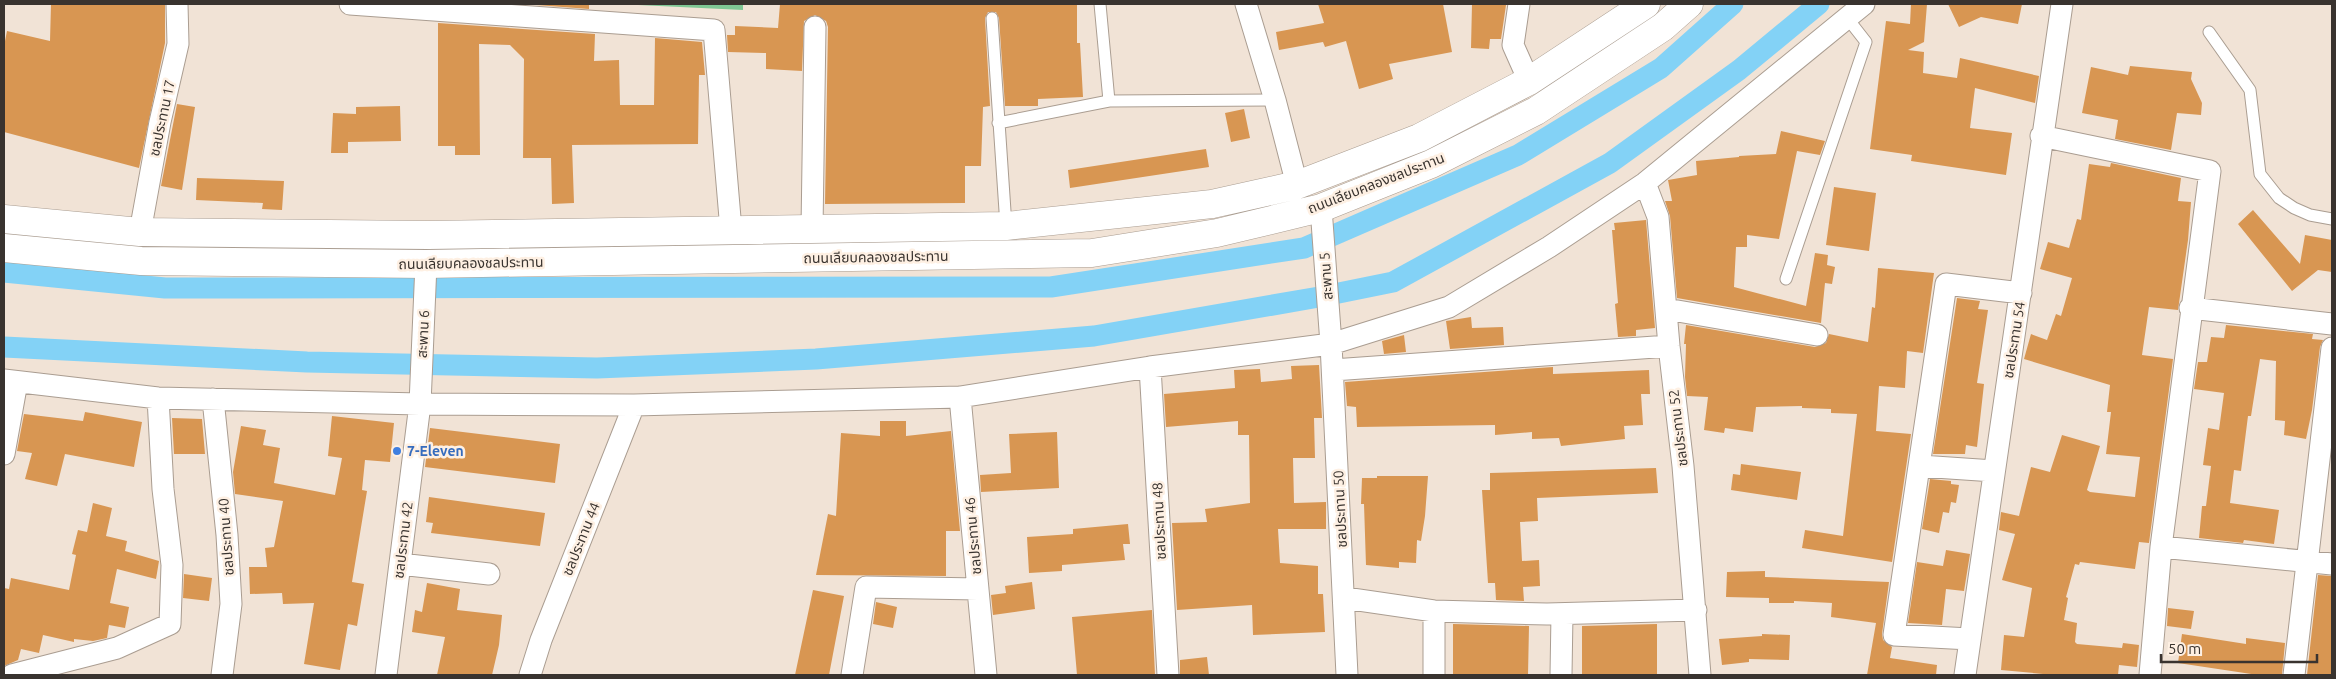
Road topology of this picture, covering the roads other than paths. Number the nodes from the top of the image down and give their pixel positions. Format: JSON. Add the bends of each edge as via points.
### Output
{"nodes":[{"id":1,"x":177,"y":4,"type":"edge"},
{"id":2,"x":350,"y":4,"type":"edge"},
{"id":3,"x":1100,"y":4,"type":"edge"},
{"id":4,"x":1246,"y":4,"type":"edge"},
{"id":5,"x":1519,"y":4,"type":"edge"},
{"id":6,"x":1646,"y":4,"type":"edge"},
{"id":7,"x":1689,"y":4,"type":"edge"},
{"id":8,"x":1864,"y":4,"type":"edge"},
{"id":9,"x":2062,"y":4,"type":"edge"},
{"id":10,"x":494,"y":8,"type":"edge"},
{"id":11,"x":992,"y":18,"type":"dead end"},
{"id":12,"x":1848,"y":19,"type":"junction"},
{"id":13,"x":815,"y":27,"type":"dead end"},
{"id":14,"x":2209,"y":32,"type":"dead end"},
{"id":15,"x":1529,"y":81,"type":"junction"},
{"id":16,"x":1275,"y":100,"type":"junction"},
{"id":17,"x":1108,"y":101,"type":"junction"},
{"id":18,"x":998,"y":123,"type":"junction"},
{"id":19,"x":2041,"y":136,"type":"junction"},
{"id":20,"x":1645,"y":183,"type":"junction"},
{"id":21,"x":1297,"y":185,"type":"junction"},
{"id":22,"x":1321,"y":208,"type":"junction"},
{"id":23,"x":4,"y":219,"type":"edge"},
{"id":24,"x":2332,"y":219,"type":"edge"},
{"id":25,"x":1006,"y":226,"type":"junction"},
{"id":26,"x":812,"y":229,"type":"junction"},
{"id":27,"x":731,"y":230,"type":"junction"},
{"id":28,"x":140,"y":232,"type":"junction"},
{"id":29,"x":428,"y":236,"type":"junction"},
{"id":30,"x":4,"y":248,"type":"edge"},
{"id":31,"x":426,"y":264,"type":"junction"},
{"id":32,"x":1786,"y":279,"type":"dead end"},
{"id":33,"x":2021,"y":293,"type":"junction"},
{"id":34,"x":2190,"y":308,"type":"junction"},
{"id":35,"x":1666,"y":309,"type":"junction"},
{"id":36,"x":2332,"y":324,"type":"edge"},
{"id":37,"x":1817,"y":335,"type":"dead end"},
{"id":38,"x":1331,"y":344,"type":"junction"},
{"id":39,"x":1669,"y":346,"type":"junction"},
{"id":40,"x":2332,"y":348,"type":"edge"},
{"id":41,"x":1150,"y":367,"type":"junction"},
{"id":42,"x":1333,"y":370,"type":"junction"},
{"id":43,"x":10,"y":381,"type":"edge"},
{"id":44,"x":960,"y":397,"type":"junction"},
{"id":45,"x":158,"y":398,"type":"junction"},
{"id":46,"x":213,"y":399,"type":"junction"},
{"id":47,"x":420,"y":404,"type":"junction"},
{"id":48,"x":634,"y":405,"type":"junction"},
{"id":49,"x":4,"y":454,"type":"edge"},
{"id":50,"x":1920,"y":466,"type":"junction"},
{"id":51,"x":1994,"y":471,"type":"junction"},
{"id":52,"x":2161,"y":547,"type":"junction"},
{"id":53,"x":2308,"y":561,"type":"junction"},
{"id":54,"x":400,"y":564,"type":"junction"},
{"id":55,"x":2332,"y":564,"type":"edge"},
{"id":56,"x":489,"y":574,"type":"dead end"},
{"id":57,"x":978,"y":589,"type":"junction"},
{"id":58,"x":1345,"y":598,"type":"junction"},
{"id":59,"x":1696,"y":610,"type":"junction"},
{"id":60,"x":1434,"y":611,"type":"junction"},
{"id":61,"x":1562,"y":614,"type":"junction"},
{"id":62,"x":1970,"y":639,"type":"junction"},
{"id":63,"x":55,"y":670,"type":"edge"},
{"id":64,"x":12,"y":675,"type":"edge"},
{"id":65,"x":222,"y":675,"type":"edge"},
{"id":66,"x":386,"y":675,"type":"edge"},
{"id":67,"x":530,"y":675,"type":"edge"},
{"id":68,"x":852,"y":675,"type":"edge"},
{"id":69,"x":986,"y":675,"type":"edge"},
{"id":70,"x":1168,"y":675,"type":"edge"},
{"id":71,"x":1347,"y":675,"type":"edge"},
{"id":72,"x":1434,"y":675,"type":"edge"},
{"id":73,"x":1562,"y":675,"type":"edge"},
{"id":74,"x":1700,"y":675,"type":"edge"},
{"id":75,"x":1965,"y":675,"type":"edge"},
{"id":76,"x":2150,"y":675,"type":"edge"},
{"id":77,"x":2294,"y":675,"type":"edge"}],
"edges":[{"from":1,"to":28,"type":"street","name":"ชลประทาน 17","via":[[178,44]]},
{"from":2,"to":10,"type":"street"},
{"from":3,"to":17,"type":"lane"},
{"from":4,"to":16,"type":"street"},
{"from":5,"to":15,"type":"street","via":[[1513,45]]},
{"from":6,"to":15,"type":"street","name":"ถนนเลียบคลองชลประทาน"},
{"from":7,"to":22,"type":"street","name":"ถนนเลียบคลองชลประทาน","via":[[1663,27],[1536,111],[1431,164]]},
{"from":8,"to":12,"type":"street"},
{"from":9,"to":19,"type":"street","name":"ชลประทาน 54"},
{"from":10,"to":27,"type":"street","via":[[714,30]]},
{"from":11,"to":18,"type":"lane"},
{"from":12,"to":20,"type":"street"},
{"from":12,"to":32,"type":"lane","via":[[1866,42]]},
{"from":13,"to":26,"type":"street"},
{"from":14,"to":24,"type":"lane","via":[[2250,90],[2260,174],[2279,198],[2294,208]]},
{"from":15,"to":21,"type":"street","name":"ถนนเลียบคลองชลประทาน","via":[[1419,138]]},
{"from":16,"to":17,"type":"lane"},
{"from":16,"to":21,"type":"street"},
{"from":17,"to":18,"type":"lane"},
{"from":18,"to":25,"type":"lane"},
{"from":19,"to":33,"type":"street","name":"ชลประทาน 54"},
{"from":19,"to":34,"type":"street","via":[[2210,171]]},
{"from":20,"to":35,"type":"street","name":"ชลประทาน 52","via":[[1658,217]]},
{"from":20,"to":38,"type":"street","via":[[1549,248],[1448,307]]},
{"from":21,"to":25,"type":"street","name":"ถนนเลียบคลองชลประทาน","via":[[1212,204]]},
{"from":22,"to":31,"type":"street","name":"ถนนเลียบคลองชลประทาน","via":[[1218,233],[1092,253]]},
{"from":22,"to":38,"type":"street","name":"สะพาน 5"},
{"from":23,"to":28,"type":"street","name":"ถนนเลียบคลองชลประทาน"},
{"from":25,"to":26,"type":"street","name":"ถนนเลียบคลองชลประทาน"},
{"from":26,"to":27,"type":"street","name":"ถนนเลียบคลองชลประทาน"},
{"from":27,"to":29,"type":"street","name":"ถนนเลียบคลองชลประทาน"},
{"from":28,"to":29,"type":"street","name":"ถนนเลียบคลองชลประทาน"},
{"from":29,"to":31,"type":"street"},
{"from":30,"to":31,"type":"street","name":"ถนนเลียบคลองชลประทาน","via":[[141,261]]},
{"from":31,"to":47,"type":"street","name":"สะพาน 6"},
{"from":33,"to":50,"type":"street","via":[[1946,284]]},
{"from":33,"to":51,"type":"street","name":"ชลประทาน 54"},
{"from":34,"to":36,"type":"street"},
{"from":34,"to":52,"type":"street"},
{"from":35,"to":37,"type":"street"},
{"from":35,"to":39,"type":"street","name":"ชลประทาน 52"},
{"from":38,"to":41,"type":"street"},
{"from":38,"to":42,"type":"street","name":"ชลประทาน 50"},
{"from":39,"to":42,"type":"street"},
{"from":39,"to":59,"type":"street","name":"ชลประทาน 52"},
{"from":40,"to":53,"type":"street"},
{"from":41,"to":44,"type":"street"},
{"from":41,"to":70,"type":"street","name":"ชลประทาน 48"},
{"from":42,"to":58,"type":"street","name":"ชลประทาน 50"},
{"from":43,"to":45,"type":"street"},
{"from":43,"to":49,"type":"street"},
{"from":44,"to":48,"type":"street"},
{"from":44,"to":57,"type":"street","name":"ชลประทาน 46"},
{"from":45,"to":46,"type":"street"},
{"from":45,"to":63,"type":"street","via":[[163,489],[172,565],[170,624],[117,648]]},
{"from":46,"to":47,"type":"street"},
{"from":46,"to":65,"type":"street","name":"ชลประทาน 40","via":[[227,535],[230,604]]},
{"from":47,"to":48,"type":"street"},
{"from":47,"to":54,"type":"street","name":"ชลประทาน 42"},
{"from":48,"to":67,"type":"street","name":"ชลประทาน 44","via":[[540,640]]},
{"from":50,"to":51,"type":"street"},
{"from":50,"to":62,"type":"street","via":[[1894,634]]},
{"from":51,"to":62,"type":"street","name":"ชลประทาน 54"},
{"from":52,"to":53,"type":"street"},
{"from":52,"to":76,"type":"street"},
{"from":53,"to":55,"type":"street"},
{"from":53,"to":77,"type":"street"},
{"from":54,"to":56,"type":"street"},
{"from":54,"to":66,"type":"street","name":"ชลประทาน 42"},
{"from":57,"to":68,"type":"street","via":[[866,587]]},
{"from":57,"to":69,"type":"street","name":"ชลประทาน 46"},
{"from":58,"to":60,"type":"street"},
{"from":58,"to":71,"type":"street","name":"ชลประทาน 50"},
{"from":59,"to":61,"type":"street"},
{"from":59,"to":74,"type":"street","name":"ชลประทาน 52"},
{"from":60,"to":61,"type":"street"},
{"from":60,"to":72,"type":"street"},
{"from":61,"to":73,"type":"street"},
{"from":62,"to":75,"type":"street","name":"ชลประทาน 54"},
{"from":63,"to":64,"type":"street"}]}
